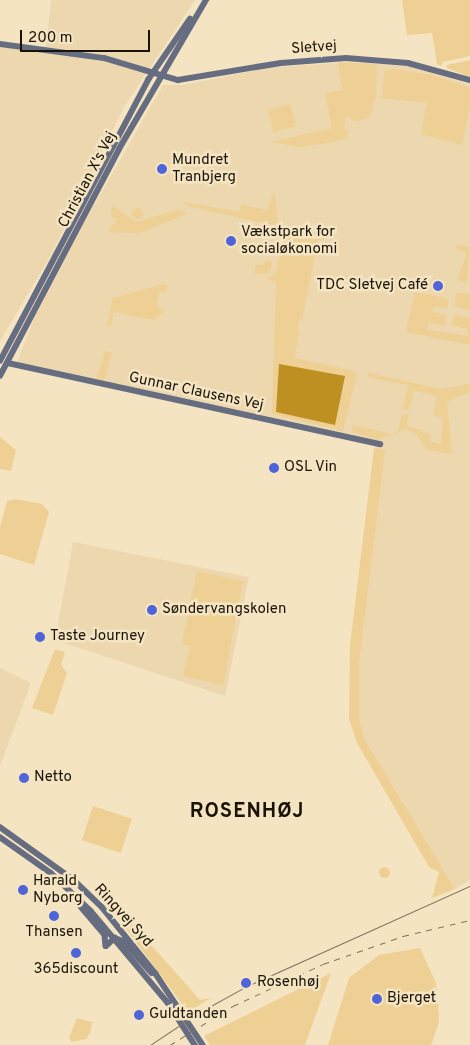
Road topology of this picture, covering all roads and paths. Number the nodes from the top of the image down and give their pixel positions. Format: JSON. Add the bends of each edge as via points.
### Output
{"nodes":[{"id":1,"x":201,"y":0,"type":"edge"},
{"id":2,"x":206,"y":0,"type":"edge"},
{"id":3,"x":0,"y":44,"type":"edge"},
{"id":4,"x":152,"y":73,"type":"junction"},
{"id":5,"x":160,"y":75,"type":"junction"},
{"id":6,"x":470,"y":80,"type":"edge"},
{"id":7,"x":28,"y":308,"type":"junction"},
{"id":8,"x":0,"y":363,"type":"edge"},
{"id":9,"x":8,"y":363,"type":"junction"},
{"id":10,"x":0,"y":376,"type":"edge"},
{"id":11,"x":380,"y":444,"type":"dead end"},
{"id":12,"x":0,"y":827,"type":"edge"},
{"id":13,"x":0,"y":837,"type":"edge"},
{"id":14,"x":61,"y":882,"type":"junction"},
{"id":15,"x":115,"y":938,"type":"junction"},
{"id":16,"x":175,"y":1002,"type":"junction"},
{"id":17,"x":195,"y":1045,"type":"edge"},
{"id":18,"x":203,"y":1045,"type":"edge"}],
"edges":[{"from":1,"to":4,"type":"main road","name":"Christian X's Vej"},
{"from":2,"to":5,"type":"main road","name":"Christian X's Vej"},
{"from":3,"to":4,"type":"main road","name":"Sletvej","via":[[88,54]]},
{"from":4,"to":5,"type":"main road","name":"Sletvej"},
{"from":4,"to":7,"type":"main road","name":"Christian X's Vej"},
{"from":5,"to":6,"type":"main road","name":"Sletvej","via":[[184,80],[281,63],[370,59],[416,64]]},
{"from":5,"to":9,"type":"main road","name":"Christian X's Vej","via":[[33,310]]},
{"from":7,"to":8,"type":"main road","name":"Christian X's Vej"},
{"from":7,"to":9,"type":"main road","via":[[6,357]]},
{"from":8,"to":9,"type":"main road","name":"Gunnar Clausens Vej"},
{"from":9,"to":10,"type":"main road","name":"Christian X's Vej"},
{"from":9,"to":11,"type":"main road","name":"Gunnar Clausens Vej"},
{"from":12,"to":16,"type":"main road","name":"Ringvej Syd","via":[[74,880],[102,907],[139,951]]},
{"from":13,"to":14,"type":"main road","name":"Ringvej Syd"},
{"from":14,"to":15,"type":"main road","name":"Ringvej Syd"},
{"from":14,"to":15,"type":"main road","via":[[105,936],[106,946]]},
{"from":15,"to":16,"type":"main road","via":[[126,942]]},
{"from":15,"to":17,"type":"main road","name":"Ringvej Syd","via":[[169,1004]]},
{"from":16,"to":18,"type":"main road","name":"Ringvej Syd"}]}
